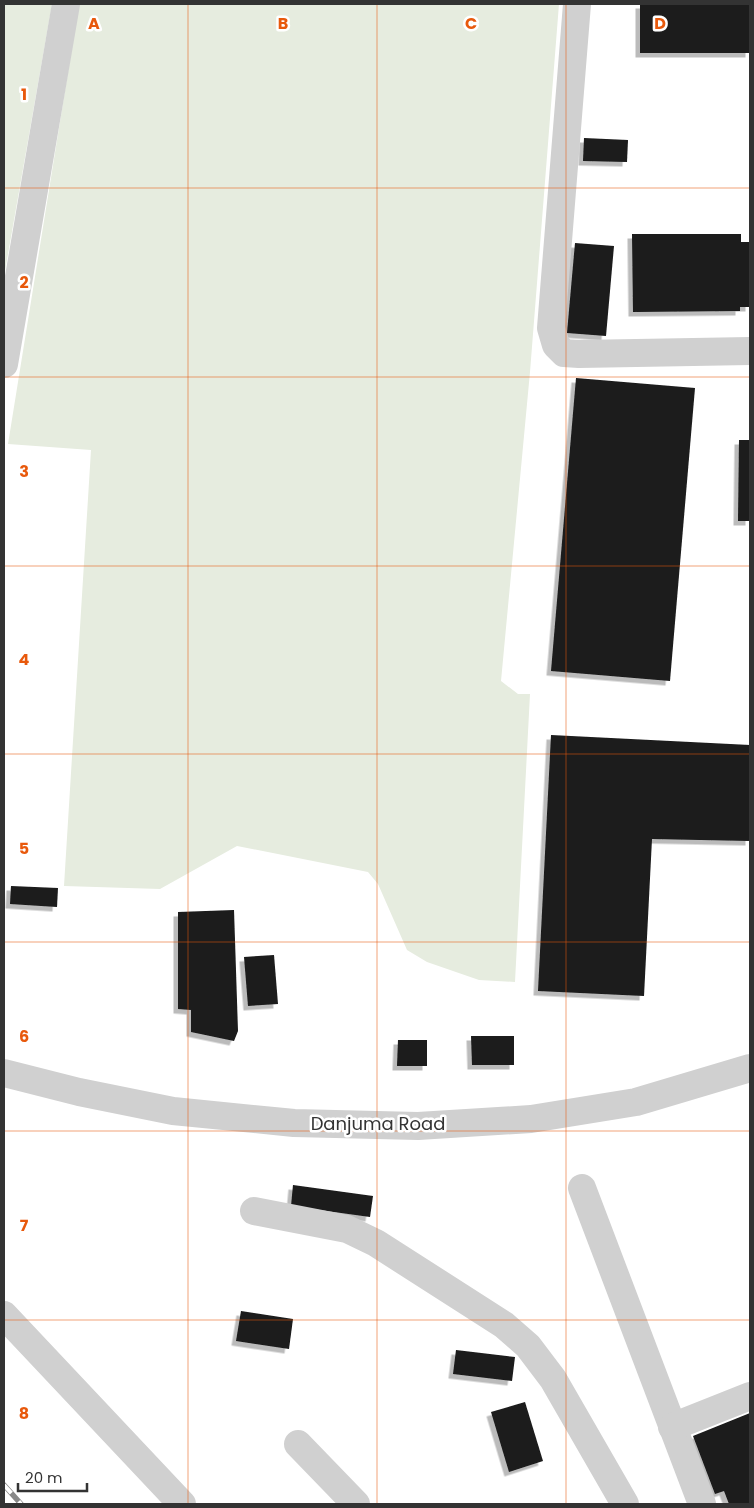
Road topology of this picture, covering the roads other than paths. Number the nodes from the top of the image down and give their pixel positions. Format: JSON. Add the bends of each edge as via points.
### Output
{"nodes":[{"id":1,"x":66,"y":4,"type":"edge"},
{"id":2,"x":577,"y":4,"type":"edge"},
{"id":3,"x":750,"y":351,"type":"edge"},
{"id":4,"x":4,"y":364,"type":"edge"},
{"id":5,"x":750,"y":1068,"type":"edge"},
{"id":6,"x":4,"y":1073,"type":"edge"},
{"id":7,"x":582,"y":1188,"type":"dead end"},
{"id":8,"x":254,"y":1211,"type":"dead end"},
{"id":9,"x":4,"y":1315,"type":"edge"},
{"id":10,"x":750,"y":1396,"type":"edge"},
{"id":11,"x":672,"y":1427,"type":"junction"},
{"id":12,"x":298,"y":1444,"type":"dead end"},
{"id":13,"x":182,"y":1504,"type":"edge"},
{"id":14,"x":356,"y":1504,"type":"edge"},
{"id":15,"x":625,"y":1504,"type":"edge"},
{"id":16,"x":702,"y":1504,"type":"edge"}],
"edges":[{"from":1,"to":4,"type":"street"},
{"from":2,"to":3,"type":"street","via":[[551,328],[556,345],[564,353],[578,354]]},
{"from":5,"to":6,"type":"street","name":"Danjuma Road","via":[[636,1102],[531,1119],[418,1126],[294,1123],[173,1110],[79,1092]]},
{"from":7,"to":11,"type":"street"},
{"from":8,"to":15,"type":"street","via":[[347,1229],[376,1243],[504,1325],[528,1346],[552,1379]]},
{"from":9,"to":13,"type":"street"},
{"from":10,"to":11,"type":"street"},
{"from":11,"to":16,"type":"street"},
{"from":12,"to":14,"type":"street"}]}
